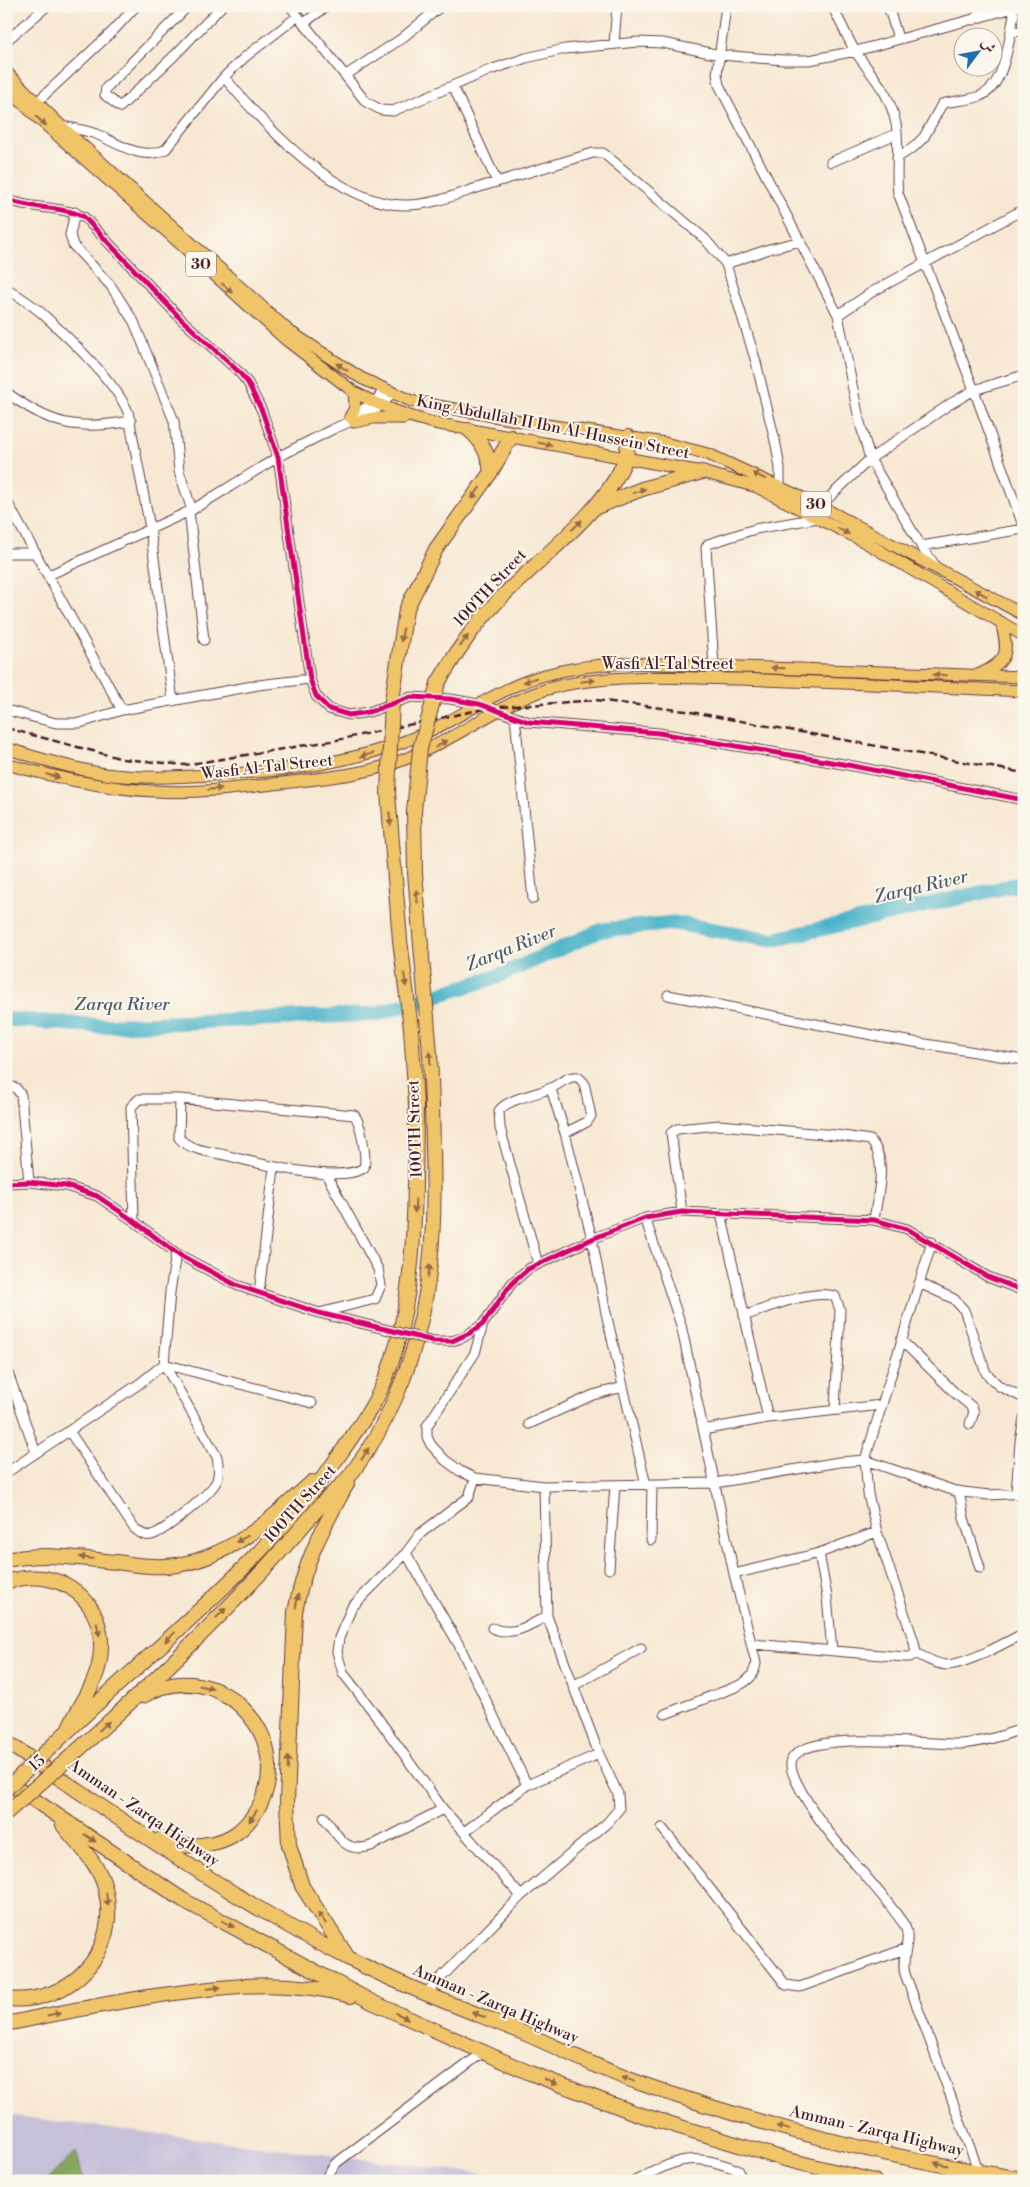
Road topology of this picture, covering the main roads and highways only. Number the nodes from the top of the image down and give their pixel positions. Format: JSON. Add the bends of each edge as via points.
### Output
{"nodes":[{"id":1,"x":6,"y":72,"type":"edge"},
{"id":2,"x":6,"y":87,"type":"edge"},
{"id":3,"x":354,"y":392,"type":"junction"},
{"id":4,"x":411,"y":418,"type":"junction"},
{"id":5,"x":515,"y":420,"type":"junction"},
{"id":6,"x":468,"y":430,"type":"junction"},
{"id":7,"x":511,"y":437,"type":"junction"},
{"id":8,"x":628,"y":437,"type":"junction"},
{"id":9,"x":626,"y":458,"type":"junction"},
{"id":10,"x":491,"y":472,"type":"junction"},
{"id":11,"x":702,"y":472,"type":"junction"},
{"id":12,"x":593,"y":509,"type":"junction"},
{"id":13,"x":819,"y":512,"type":"junction"},
{"id":14,"x":1024,"y":616,"type":"edge"},
{"id":15,"x":1001,"y":622,"type":"junction"},
{"id":16,"x":1024,"y":636,"type":"edge"},
{"id":17,"x":975,"y":676,"type":"junction"},
{"id":18,"x":1024,"y":676,"type":"edge"},
{"id":19,"x":1024,"y":691,"type":"edge"},
{"id":20,"x":6,"y":748,"type":"edge"},
{"id":21,"x":6,"y":764,"type":"edge"},
{"id":22,"x":334,"y":1464,"type":"junction"},
{"id":23,"x":353,"y":1472,"type":"junction"},
{"id":24,"x":6,"y":1560,"type":"edge"},
{"id":25,"x":6,"y":1582,"type":"edge"},
{"id":26,"x":127,"y":1706,"type":"junction"},
{"id":27,"x":65,"y":1733,"type":"junction"},
{"id":28,"x":6,"y":1742,"type":"edge"},
{"id":29,"x":50,"y":1748,"type":"joint"},
{"id":30,"x":68,"y":1759,"type":"joint"},
{"id":31,"x":6,"y":1781,"type":"edge"},
{"id":32,"x":6,"y":1789,"type":"edge"},
{"id":33,"x":6,"y":1813,"type":"edge"},
{"id":34,"x":55,"y":1814,"type":"junction"},
{"id":35,"x":130,"y":1825,"type":"junction"},
{"id":36,"x":349,"y":1959,"type":"junction"},
{"id":37,"x":6,"y":2000,"type":"edge"},
{"id":38,"x":372,"y":2002,"type":"junction"},
{"id":39,"x":6,"y":2024,"type":"edge"},
{"id":40,"x":1024,"y":2179,"type":"edge"},
{"id":41,"x":874,"y":2181,"type":"edge"}],
"edges":[{"from":5,"to":1,"type":"main road","name":"King Abdullah II Ibn Al-Hussein Street","number":"30","one_way":true,"via":[[408,401],[345,370],[289,331],[61,126]]},
{"from":2,"to":3,"type":"main road","name":"King Abdullah II Ibn Al-Hussein Street","number":"30","one_way":true,"via":[[285,339]]},
{"from":3,"to":4,"type":"main road","name":"King Abdullah II Ibn Al-Hussein Street","number":"30"},
{"from":3,"to":4,"type":"main road","via":[[352,419]]},
{"from":4,"to":6,"type":"main road","name":"King Abdullah II Ibn Al-Hussein Street","number":"30"},
{"from":5,"to":7,"type":"main road"},
{"from":5,"to":8,"type":"main road","name":"King Abdullah II Ibn Al-Hussein Street","number":"30"},
{"from":6,"to":7,"type":"main road","name":"King Abdullah II Ibn Al-Hussein Street","number":"30"},
{"from":6,"to":10,"type":"highway","via":[[487,452]]},
{"from":7,"to":9,"type":"main road","name":"King Abdullah II Ibn Al-Hussein Street","number":"30","one_way":true},
{"from":7,"to":10,"type":"highway","name":"100TH Street"},
{"from":8,"to":9,"type":"highway","name":"100TH Street"},
{"from":13,"to":8,"type":"main road","name":"King Abdullah II Ibn Al-Hussein Street","number":"30","one_way":true,"via":[[780,486],[732,463],[702,452]]},
{"from":9,"to":11,"type":"main road","name":"King Abdullah II Ibn Al-Hussein Street","number":"30"},
{"from":9,"to":12,"type":"highway","name":"100TH Street"},
{"from":10,"to":22,"type":"highway","name":"100TH Street","one_way":true,"bridge":true,"via":[[436,549],[406,610],[392,700],[388,793],[416,1104],[415,1206],[404,1315],[388,1372],[376,1400]]},
{"from":12,"to":11,"type":"highway","one_way":true,"via":[[642,489]]},
{"from":11,"to":13,"type":"main road","name":"King Abdullah II Ibn Al-Hussein Street","number":"30","via":[[757,487]]},
{"from":23,"to":12,"type":"highway","name":"100TH Street","one_way":true,"bridge":true,"via":[[378,1431],[403,1377],[421,1320],[430,1264],[435,1193],[432,1106],[415,873],[414,811],[420,749],[438,683],[460,647],[493,606]]},
{"from":14,"to":13,"type":"main road","name":"King Abdullah II Ibn Al-Hussein Street","number":"30","one_way":true},
{"from":13,"to":15,"type":"main road","name":"King Abdullah II Ibn Al-Hussein Street","number":"30","one_way":true},
{"from":15,"to":16,"type":"main road","name":"King Abdullah II Ibn Al-Hussein Street","number":"30"},
{"from":15,"to":17,"type":"main road","via":[[1006,642],[1003,660]]},
{"from":17,"to":18,"type":"main road","name":"Wasfi Al-Tal Street"},
{"from":17,"to":20,"type":"main road","name":"Wasfi Al-Tal Street","one_way":true,"via":[[630,662],[587,665],[520,684],[425,733],[364,756],[260,772],[153,778],[107,774],[68,767]]},
{"from":21,"to":19,"type":"main road","name":"Wasfi Al-Tal Street","one_way":true,"via":[[59,778],[154,791],[186,792],[362,774],[436,747],[527,695],[554,686],[629,677]]},
{"from":22,"to":24,"type":"highway","one_way":true,"via":[[259,1530],[206,1557],[177,1565],[145,1566],[62,1555],[30,1555]]},
{"from":22,"to":27,"type":"highway","name":"100TH Street","one_way":true,"via":[[295,1514],[250,1562]]},
{"from":26,"to":23,"type":"highway","name":"100TH Street","one_way":true,"via":[[203,1632]]},
{"from":36,"to":23,"type":"highway","one_way":true,"via":[[309,1898],[297,1872],[289,1845],[287,1802],[293,1634],[299,1590],[319,1534]]},
{"from":25,"to":27,"type":"highway","one_way":true,"via":[[31,1576],[62,1582],[83,1597],[96,1620],[101,1646],[96,1673]]},
{"from":30,"to":26,"type":"highway","name":"100TH Street","one_way":true},
{"from":26,"to":35,"type":"highway","one_way":true,"via":[[154,1690],[173,1685],[203,1686],[223,1692],[246,1710],[257,1726],[265,1744],[268,1764],[266,1791],[257,1810],[244,1828],[227,1839],[207,1844],[175,1844]]},
{"from":27,"to":29,"type":"highway","name":"100TH Street"},
{"from":28,"to":35,"type":"highway","name":"Amman - Zarqa Highway"},
{"from":29,"to":32,"type":"highway","name":"15","bridge":true},
{"from":30,"to":33,"type":"highway","name":"15","bridge":true},
{"from":31,"to":34,"type":"highway"},
{"from":34,"to":37,"type":"highway","one_way":true,"via":[[100,1875],[108,1913],[104,1938],[89,1967],[64,1988],[35,1999]]},
{"from":34,"to":38,"type":"highway","one_way":true,"via":[[183,1900]]},
{"from":35,"to":36,"type":"highway","name":"Amman - Zarqa Highway","via":[[219,1883]]},
{"from":40,"to":36,"type":"highway","name":"Amman - Zarqa Highway","one_way":true,"via":[[798,2132],[722,2110],[640,2083]]},
{"from":39,"to":38,"type":"highway","one_way":true,"via":[[109,2004],[251,1984],[300,1986]]},
{"from":38,"to":41,"type":"highway","one_way":true,"via":[[482,2053],[659,2121],[784,2159]]}]}
